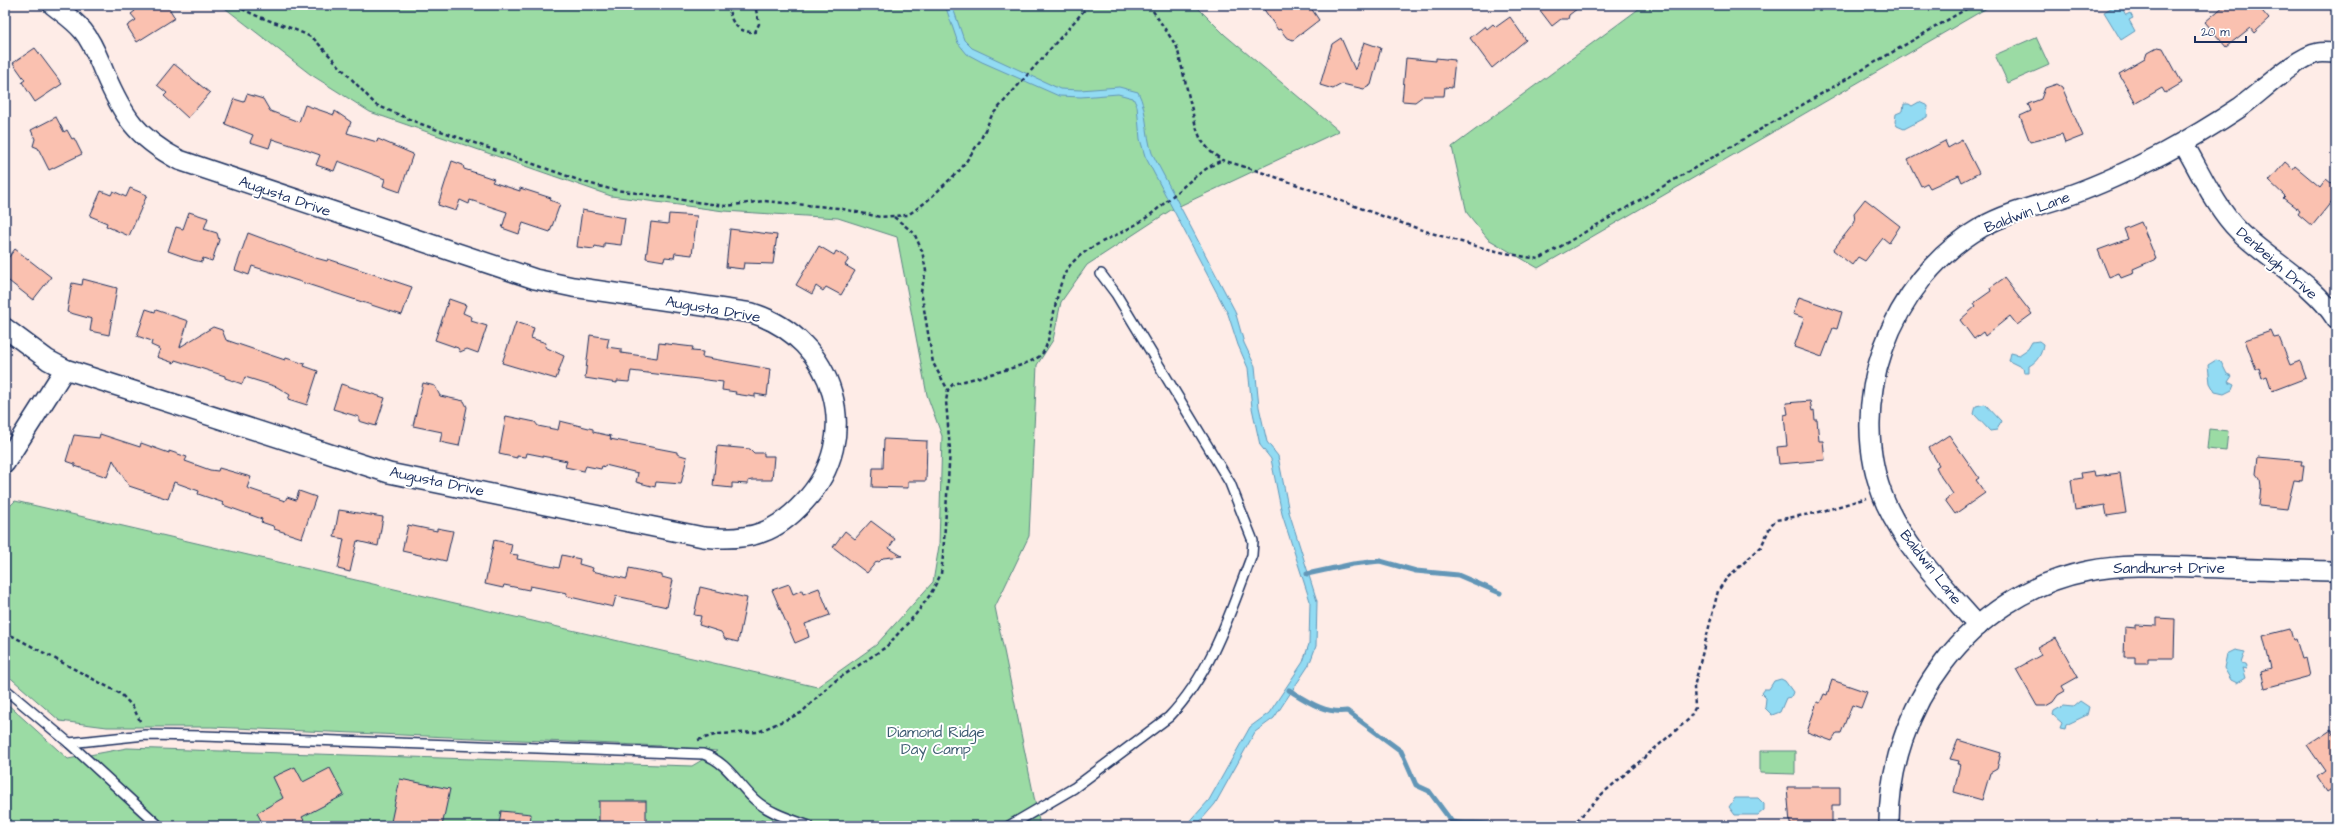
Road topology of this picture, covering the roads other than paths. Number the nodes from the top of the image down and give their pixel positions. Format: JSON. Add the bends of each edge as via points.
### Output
{"nodes":[{"id":1,"x":53,"y":5,"type":"edge"},
{"id":2,"x":2335,"y":53,"type":"edge"},
{"id":3,"x":2183,"y":143,"type":"junction"},
{"id":4,"x":1101,"y":274,"type":"dead end"},
{"id":5,"x":2336,"y":319,"type":"edge"},
{"id":6,"x":5,"y":328,"type":"edge"},
{"id":7,"x":64,"y":369,"type":"junction"},
{"id":8,"x":5,"y":463,"type":"edge"},
{"id":9,"x":2336,"y":571,"type":"edge"},
{"id":10,"x":1978,"y":626,"type":"junction"},
{"id":11,"x":5,"y":689,"type":"edge"},
{"id":12,"x":69,"y":743,"type":"junction"},
{"id":13,"x":159,"y":826,"type":"edge"},
{"id":14,"x":809,"y":826,"type":"edge"},
{"id":15,"x":1009,"y":826,"type":"edge"},
{"id":16,"x":1889,"y":826,"type":"edge"}],
"edges":[{"from":1,"to":7,"type":"street","name":"Augusta Drive","via":[[84,31],[129,122],[163,152],[187,163],[535,279],[767,317],[798,337],[822,366],[835,403],[836,435],[826,472],[813,493],[797,510],[778,525],[763,532],[719,538],[389,472]]},
{"from":2,"to":3,"type":"street","name":"Baldwin Lane","via":[[2317,53],[2303,59],[2239,108]]},
{"from":3,"to":5,"type":"street","name":"Denbeigh Drive","via":[[2232,224],[2309,289],[2331,310]]},
{"from":3,"to":10,"type":"street","name":"Baldwin Lane","via":[[2097,185],[1988,224],[1968,237],[1931,270],[1906,302],[1896,321],[1875,374],[1869,415],[1874,463],[1882,493],[1907,541]]},
{"from":4,"to":15,"type":"lane","via":[[1116,294],[1230,483],[1253,541],[1252,555],[1217,647],[1180,706],[1169,718],[1079,784]]},
{"from":6,"to":7,"type":"street","name":"Augusta Drive"},
{"from":7,"to":8,"type":"street"},
{"from":9,"to":10,"type":"street","name":"Sandhurst Drive","via":[[2144,566],[2089,571],[2064,577],[2024,593],[2001,607]]},
{"from":10,"to":16,"type":"street","name":"Sandhurst Drive","via":[[1963,639],[1938,669],[1917,704],[1896,762],[1890,797]]},
{"from":11,"to":12,"type":"lane"},
{"from":12,"to":13,"type":"lane"},
{"from":12,"to":14,"type":"lane","via":[[145,735],[682,753],[714,758],[754,800],[773,812]]}]}
